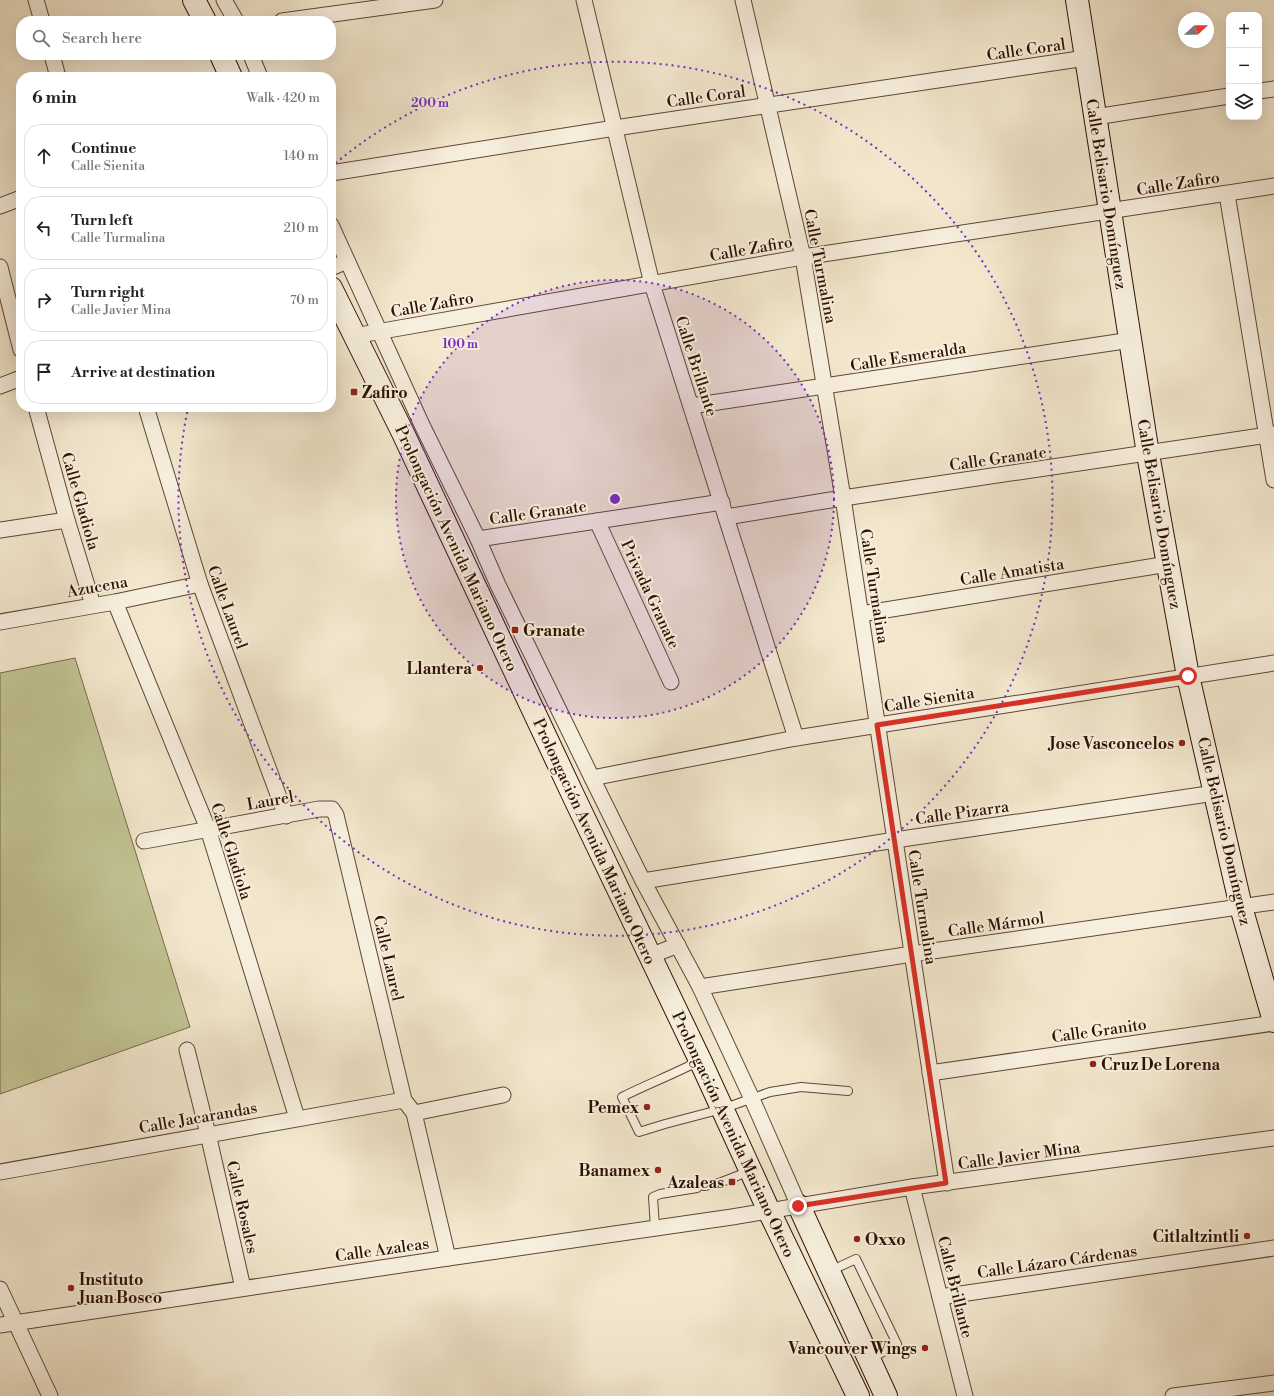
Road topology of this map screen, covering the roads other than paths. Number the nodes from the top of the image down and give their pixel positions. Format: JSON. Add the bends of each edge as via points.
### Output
{"nodes":[{"id":1,"x":36,"y":0,"type":"edge"},
{"id":2,"x":194,"y":0,"type":"edge"},
{"id":3,"x":224,"y":0,"type":"edge"},
{"id":4,"x":435,"y":0,"type":"edge"},
{"id":5,"x":584,"y":0,"type":"edge"},
{"id":6,"x":743,"y":0,"type":"edge"},
{"id":7,"x":1077,"y":0,"type":"edge"},
{"id":8,"x":41,"y":16,"type":"edge"},
{"id":9,"x":202,"y":16,"type":"edge"},
{"id":10,"x":233,"y":16,"type":"edge"},
{"id":11,"x":318,"y":16,"type":"edge"},
{"id":12,"x":1086,"y":58,"type":"junction"},
{"id":13,"x":53,"y":60,"type":"edge"},
{"id":14,"x":223,"y":60,"type":"edge"},
{"id":15,"x":253,"y":60,"type":"edge"},
{"id":16,"x":57,"y":72,"type":"edge"},
{"id":17,"x":229,"y":72,"type":"edge"},
{"id":18,"x":258,"y":72,"type":"edge"},
{"id":19,"x":1274,"y":89,"type":"edge"},
{"id":20,"x":1262,"y":91,"type":"edge"},
{"id":21,"x":1226,"y":96,"type":"edge"},
{"id":22,"x":768,"y":105,"type":"junction"},
{"id":23,"x":1095,"y":117,"type":"junction"},
{"id":24,"x":615,"y":128,"type":"junction"},
{"id":25,"x":336,"y":172,"type":"edge"},
{"id":26,"x":1274,"y":186,"type":"edge"},
{"id":27,"x":1227,"y":194,"type":"junction"},
{"id":28,"x":16,"y":200,"type":"edge"},
{"id":29,"x":0,"y":206,"type":"edge"},
{"id":30,"x":1110,"y":211,"type":"junction"},
{"id":31,"x":336,"y":237,"type":"edge"},
{"id":32,"x":803,"y":257,"type":"junction"},
{"id":33,"x":347,"y":261,"type":"junction"},
{"id":34,"x":336,"y":266,"type":"edge"},
{"id":35,"x":0,"y":267,"type":"edge"},
{"id":36,"x":652,"y":284,"type":"junction"},
{"id":37,"x":336,"y":298,"type":"edge"},
{"id":38,"x":16,"y":330,"type":"edge"},
{"id":39,"x":379,"y":331,"type":"junction"},
{"id":40,"x":354,"y":336,"type":"junction"},
{"id":41,"x":1131,"y":340,"type":"junction"},
{"id":42,"x":16,"y":380,"type":"edge"},
{"id":43,"x":0,"y":386,"type":"edge"},
{"id":44,"x":824,"y":386,"type":"junction"},
{"id":45,"x":690,"y":406,"type":"junction"},
{"id":46,"x":37,"y":412,"type":"edge"},
{"id":47,"x":148,"y":412,"type":"edge"},
{"id":48,"x":1270,"y":435,"type":"edge"},
{"id":49,"x":1148,"y":454,"type":"junction"},
{"id":50,"x":1274,"y":480,"type":"edge"},
{"id":51,"x":843,"y":498,"type":"junction"},
{"id":52,"x":722,"y":502,"type":"junction"},
{"id":53,"x":726,"y":517,"type":"junction"},
{"id":54,"x":67,"y":520,"type":"junction"},
{"id":55,"x":597,"y":521,"type":"junction"},
{"id":56,"x":0,"y":530,"type":"edge"},
{"id":57,"x":478,"y":539,"type":"junction"},
{"id":58,"x":1168,"y":564,"type":"junction"},
{"id":59,"x":200,"y":584,"type":"junction"},
{"id":60,"x":115,"y":602,"type":"junction"},
{"id":61,"x":93,"y":605,"type":"junction"},
{"id":62,"x":861,"y":614,"type":"junction"},
{"id":63,"x":0,"y":622,"type":"edge"},
{"id":64,"x":1274,"y":663,"type":"edge"},
{"id":65,"x":1188,"y":676,"type":"junction"},
{"id":66,"x":671,"y":682,"type":"dead end"},
{"id":67,"x":877,"y":725,"type":"junction"},
{"id":68,"x":796,"y":738,"type":"junction"},
{"id":69,"x":592,"y":778,"type":"junction"},
{"id":70,"x":1215,"y":793,"type":"junction"},
{"id":71,"x":332,"y":809,"type":"joint"},
{"id":72,"x":286,"y":816,"type":"junction"},
{"id":73,"x":208,"y":829,"type":"junction"},
{"id":74,"x":895,"y":840,"type":"junction"},
{"id":75,"x":144,"y":841,"type":"dead end"},
{"id":76,"x":643,"y":881,"type":"junction"},
{"id":77,"x":1274,"y":902,"type":"edge"},
{"id":78,"x":1241,"y":907,"type":"junction"},
{"id":79,"x":678,"y":945,"type":"junction"},
{"id":80,"x":912,"y":954,"type":"junction"},
{"id":81,"x":650,"y":956,"type":"junction"},
{"id":82,"x":700,"y":987,"type":"junction"},
{"id":83,"x":1274,"y":1022,"type":"edge"},
{"id":84,"x":187,"y":1050,"type":"dead end"},
{"id":85,"x":700,"y":1060,"type":"junction"},
{"id":86,"x":930,"y":1073,"type":"junction"},
{"id":87,"x":848,"y":1092,"type":"dead end"},
{"id":88,"x":502,"y":1095,"type":"dead end"},
{"id":89,"x":752,"y":1099,"type":"junction"},
{"id":90,"x":404,"y":1100,"type":"junction"},
{"id":91,"x":722,"y":1108,"type":"junction"},
{"id":92,"x":414,"y":1113,"type":"junction"},
{"id":93,"x":297,"y":1118,"type":"junction"},
{"id":94,"x":208,"y":1134,"type":"junction"},
{"id":95,"x":1274,"y":1138,"type":"edge"},
{"id":96,"x":751,"y":1171,"type":"junction"},
{"id":97,"x":0,"y":1172,"type":"edge"},
{"id":98,"x":946,"y":1183,"type":"junction"},
{"id":99,"x":912,"y":1187,"type":"junction"},
{"id":100,"x":798,"y":1206,"type":"junction"},
{"id":101,"x":769,"y":1211,"type":"junction"},
{"id":102,"x":655,"y":1228,"type":"junction"},
{"id":103,"x":1274,"y":1248,"type":"edge"},
{"id":104,"x":448,"y":1258,"type":"junction"},
{"id":105,"x":830,"y":1271,"type":"junction"},
{"id":106,"x":243,"y":1288,"type":"junction"},
{"id":107,"x":0,"y":1289,"type":"edge"},
{"id":108,"x":940,"y":1297,"type":"junction"},
{"id":109,"x":16,"y":1322,"type":"junction"},
{"id":110,"x":0,"y":1325,"type":"edge"},
{"id":111,"x":869,"y":1360,"type":"junction"},
{"id":112,"x":1274,"y":1383,"type":"edge"},
{"id":113,"x":48,"y":1396,"type":"edge"},
{"id":114,"x":858,"y":1396,"type":"edge"},
{"id":115,"x":886,"y":1396,"type":"edge"},
{"id":116,"x":965,"y":1396,"type":"edge"},
{"id":117,"x":1173,"y":1396,"type":"edge"}],
"edges":[{"from":1,"to":8,"type":"street"},
{"from":2,"to":9,"type":"main road"},
{"from":3,"to":10,"type":"street"},
{"from":4,"to":11,"type":"street"},
{"from":5,"to":24,"type":"street","name":"Calle Brillante"},
{"from":6,"to":22,"type":"street","name":"Calle Turmalina"},
{"from":7,"to":12,"type":"main road","name":"Calle Belisario Domínguez"},
{"from":12,"to":22,"type":"street","name":"Calle Coral"},
{"from":12,"to":23,"type":"main road","name":"Calle Belisario Domínguez"},
{"from":13,"to":16,"type":"street"},
{"from":14,"to":17,"type":"main road"},
{"from":15,"to":18,"type":"street"},
{"from":19,"to":20,"type":"street"},
{"from":21,"to":23,"type":"street"},
{"from":22,"to":24,"type":"street","name":"Calle Coral"},
{"from":22,"to":32,"type":"street","name":"Calle Turmalina"},
{"from":23,"to":30,"type":"main road","name":"Calle Belisario Domínguez"},
{"from":24,"to":25,"type":"street","name":"Calle Coral"},
{"from":24,"to":36,"type":"street","name":"Calle Brillante"},
{"from":26,"to":27,"type":"street","name":"Calle Zafiro"},
{"from":27,"to":30,"type":"street","name":"Calle Zafiro"},
{"from":27,"to":48,"type":"street"},
{"from":28,"to":29,"type":"street"},
{"from":30,"to":32,"type":"street","name":"Calle Zafiro"},
{"from":30,"to":41,"type":"main road","name":"Calle Belisario Domínguez"},
{"from":31,"to":33,"type":"street"},
{"from":32,"to":36,"type":"street","name":"Calle Zafiro"},
{"from":32,"to":44,"type":"street","name":"Calle Turmalina"},
{"from":33,"to":34,"type":"street"},
{"from":33,"to":39,"type":"street"},
{"from":35,"to":38,"type":"street"},
{"from":36,"to":39,"type":"street","name":"Calle Zafiro"},
{"from":36,"to":45,"type":"street","name":"Calle Brillante"},
{"from":37,"to":40,"type":"main road","name":"Prolongación Avenida Mariano Otero"},
{"from":39,"to":40,"type":"street","name":"Calle Zafiro"},
{"from":39,"to":57,"type":"street","name":"Prolongación Avenida Mariano Otero"},
{"from":40,"to":81,"type":"main road","name":"Prolongación Avenida Mariano Otero","via":[[403,433]]},
{"from":41,"to":44,"type":"street","name":"Calle Esmeralda"},
{"from":41,"to":49,"type":"main road","name":"Calle Belisario Domínguez"},
{"from":42,"to":43,"type":"street"},
{"from":44,"to":45,"type":"street","name":"Calle Esmeralda"},
{"from":44,"to":51,"type":"street","name":"Calle Turmalina"},
{"from":45,"to":52,"type":"street","name":"Calle Brillante"},
{"from":46,"to":54,"type":"street","name":"Calle Gladiola"},
{"from":47,"to":59,"type":"street","name":"Calle Laurel"},
{"from":48,"to":49,"type":"street","name":"Calle Granate"},
{"from":48,"to":50,"type":"street"},
{"from":49,"to":51,"type":"street","name":"Calle Granate"},
{"from":49,"to":58,"type":"main road","name":"Calle Belisario Domínguez"},
{"from":51,"to":53,"type":"street","name":"Calle Granate"},
{"from":51,"to":62,"type":"street","name":"Calle Turmalina"},
{"from":52,"to":53,"type":"street","name":"Calle Brillante"},
{"from":52,"to":55,"type":"street","name":"Calle Granate"},
{"from":53,"to":68,"type":"street","name":"Calle Brillante"},
{"from":54,"to":56,"type":"street"},
{"from":54,"to":61,"type":"street","name":"Calle Gladiola"},
{"from":55,"to":57,"type":"street","name":"Calle Granate"},
{"from":55,"to":66,"type":"street","name":"Privada Granate"},
{"from":57,"to":69,"type":"street","name":"Prolongación Avenida Mariano Otero"},
{"from":58,"to":62,"type":"street","name":"Calle Amatista"},
{"from":58,"to":65,"type":"main road","name":"Calle Belisario Domínguez"},
{"from":59,"to":60,"type":"street","name":"Azucena"},
{"from":59,"to":72,"type":"street","name":"Calle Laurel"},
{"from":60,"to":61,"type":"street","name":"Azucena"},
{"from":60,"to":73,"type":"street","name":"Calle Gladiola"},
{"from":61,"to":63,"type":"street","name":"Azucena"},
{"from":62,"to":67,"type":"street","name":"Calle Turmalina"},
{"from":64,"to":65,"type":"street","name":"Calle Sienita"},
{"from":65,"to":67,"type":"street","name":"Calle Sienita"},
{"from":65,"to":70,"type":"main road","name":"Calle Belisario Domínguez"},
{"from":67,"to":68,"type":"street","name":"Calle Sienita"},
{"from":67,"to":74,"type":"street","name":"Calle Turmalina"},
{"from":68,"to":69,"type":"street","name":"Calle Sienita"},
{"from":69,"to":76,"type":"street","name":"Prolongación Avenida Mariano Otero"},
{"from":70,"to":74,"type":"street","name":"Calle Pizarra"},
{"from":70,"to":78,"type":"main road","name":"Calle Belisario Domínguez"},
{"from":71,"to":72,"type":"street","name":"Laurel"},
{"from":71,"to":90,"type":"street","name":"Calle Laurel","via":[[338,822]]},
{"from":72,"to":73,"type":"street","name":"Laurel"},
{"from":73,"to":75,"type":"street","name":"Laurel"},
{"from":73,"to":93,"type":"street","name":"Calle Gladiola"},
{"from":74,"to":76,"type":"street","name":"Calle Pizarra"},
{"from":74,"to":80,"type":"street","name":"Calle Turmalina"},
{"from":76,"to":79,"type":"street","name":"Prolongación Avenida Mariano Otero"},
{"from":77,"to":78,"type":"street","name":"Calle Mármol"},
{"from":78,"to":80,"type":"street","name":"Calle Mármol"},
{"from":78,"to":83,"type":"main road","name":"Calle Belisario Domínguez"},
{"from":79,"to":81,"type":"street"},
{"from":79,"to":82,"type":"street","name":"Prolongación Avenida Mariano Otero"},
{"from":80,"to":82,"type":"street","name":"Calle Mármol"},
{"from":80,"to":86,"type":"street","name":"Calle Turmalina"},
{"from":81,"to":85,"type":"main road","name":"Prolongación Avenida Mariano Otero"},
{"from":82,"to":89,"type":"street","name":"Prolongación Avenida Mariano Otero"},
{"from":83,"to":86,"type":"street","name":"Calle Granito"},
{"from":84,"to":94,"type":"street","name":"Calle Rosales"},
{"from":85,"to":91,"type":"main road","name":"Prolongación Avenida Mariano Otero"},
{"from":85,"to":91,"type":"lane","via":[[622,1097],[639,1132]]},
{"from":86,"to":98,"type":"street","name":"Calle Turmalina"},
{"from":87,"to":89,"type":"lane","via":[[801,1087],[770,1092]]},
{"from":88,"to":92,"type":"street"},
{"from":89,"to":91,"type":"lane"},
{"from":89,"to":100,"type":"street","name":"Prolongación Avenida Mariano Otero"},
{"from":90,"to":92,"type":"street","name":"Calle Laurel"},
{"from":90,"to":93,"type":"street","name":"Calle Jacarandas"},
{"from":91,"to":96,"type":"main road","name":"Prolongación Avenida Mariano Otero"},
{"from":92,"to":104,"type":"street","name":"Calle Laurel"},
{"from":93,"to":94,"type":"street","name":"Calle Jacarandas"},
{"from":94,"to":97,"type":"street","name":"Calle Jacarandas"},
{"from":94,"to":106,"type":"street","name":"Calle Rosales"},
{"from":95,"to":98,"type":"street","name":"Calle Javier Mina"},
{"from":96,"to":101,"type":"main road","name":"Prolongación Avenida Mariano Otero"},
{"from":96,"to":102,"type":"lane","via":[[719,1183],[653,1197]]},
{"from":98,"to":99,"type":"street","name":"Calle Javier Mina"},
{"from":99,"to":100,"type":"street","name":"Calle Javier Mina"},
{"from":99,"to":108,"type":"street","name":"Calle Brillante"},
{"from":100,"to":101,"type":"street","name":"Calle Javier Mina"},
{"from":100,"to":105,"type":"main road"},
{"from":101,"to":102,"type":"street","name":"Calle Azaleas"},
{"from":101,"to":114,"type":"main road","name":"Prolongación Avenida Mariano Otero"},
{"from":102,"to":104,"type":"street","name":"Calle Azaleas"},
{"from":103,"to":108,"type":"street","name":"Calle Lázaro Cárdenas"},
{"from":104,"to":106,"type":"street","name":"Calle Azaleas"},
{"from":105,"to":111,"type":"main road"},
{"from":105,"to":111,"type":"lane","via":[[856,1259],[897,1344]]},
{"from":106,"to":109,"type":"street","name":"Calle Azaleas"},
{"from":107,"to":109,"type":"street"},
{"from":108,"to":116,"type":"street","name":"Calle Brillante"},
{"from":109,"to":110,"type":"street","name":"Calle Azaleas"},
{"from":109,"to":113,"type":"street"},
{"from":111,"to":115,"type":"main road"},
{"from":112,"to":117,"type":"street"}]}
